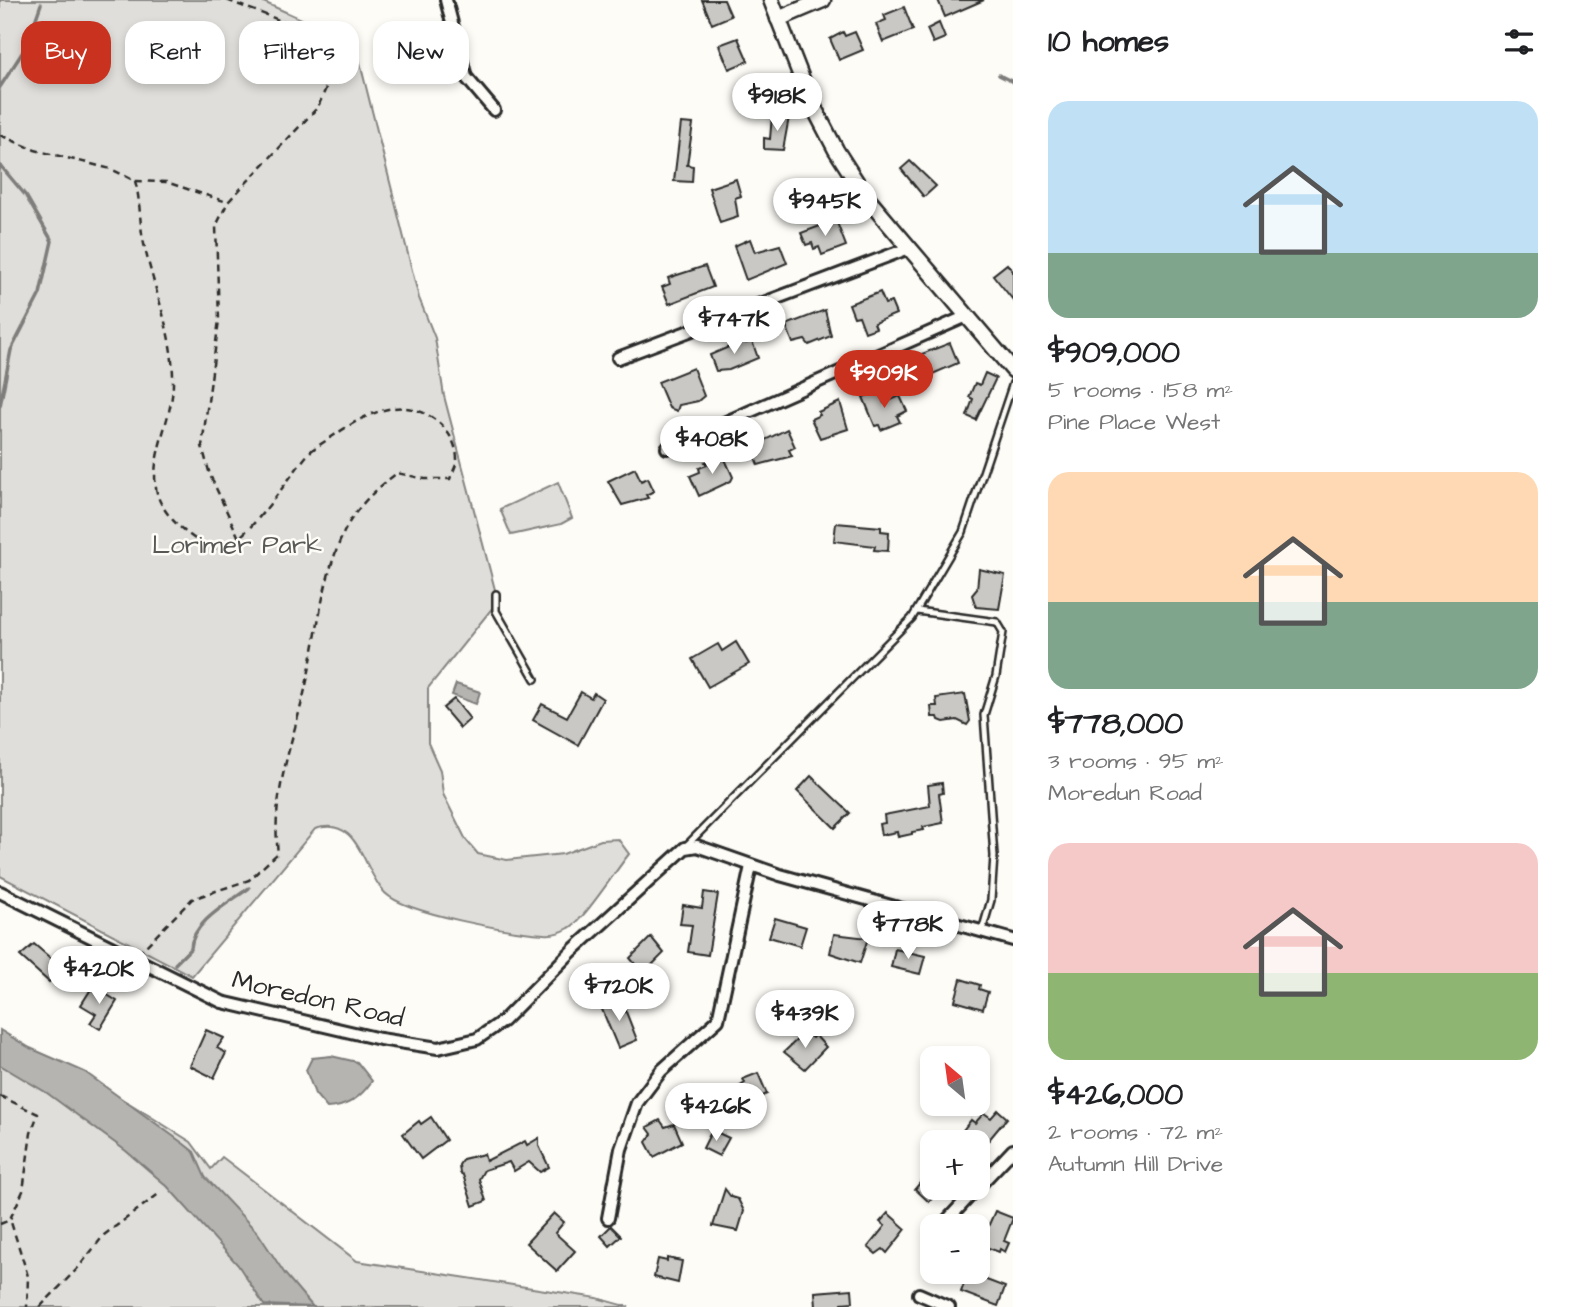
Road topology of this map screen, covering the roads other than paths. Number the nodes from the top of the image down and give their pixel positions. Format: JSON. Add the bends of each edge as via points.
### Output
{"nodes":[{"id":1,"x":446,"y":0,"type":"edge"},
{"id":2,"x":771,"y":0,"type":"edge"},
{"id":3,"x":823,"y":0,"type":"edge"},
{"id":4,"x":778,"y":19,"type":"junction"},
{"id":5,"x":494,"y":110,"type":"dead end"},
{"id":6,"x":909,"y":248,"type":"junction"},
{"id":7,"x":967,"y":316,"type":"junction"},
{"id":8,"x":618,"y":358,"type":"dead end"},
{"id":9,"x":1013,"y":370,"type":"edge"},
{"id":10,"x":1013,"y":383,"type":"edge"},
{"id":11,"x":667,"y":448,"type":"dead end"},
{"id":12,"x":496,"y":594,"type":"dead end"},
{"id":13,"x":917,"y":611,"type":"junction"},
{"id":14,"x":535,"y":679,"type":"dead end"},
{"id":15,"x":685,"y":848,"type":"junction"},
{"id":16,"x":751,"y":866,"type":"junction"},
{"id":17,"x":0,"y":892,"type":"edge"},
{"id":18,"x":982,"y":931,"type":"junction"},
{"id":19,"x":1013,"y":940,"type":"edge"},
{"id":20,"x":1013,"y":1150,"type":"edge"},
{"id":21,"x":990,"y":1175,"type":"edge"},
{"id":22,"x":967,"y":1200,"type":"edge"},
{"id":23,"x":953,"y":1214,"type":"edge"},
{"id":24,"x":608,"y":1218,"type":"dead end"},
{"id":25,"x":919,"y":1294,"type":"dead end"},
{"id":26,"x":949,"y":1307,"type":"edge"}],
"edges":[{"from":1,"to":5,"type":"street","via":[[466,77]]},
{"from":2,"to":4,"type":"street"},
{"from":3,"to":4,"type":"street"},
{"from":4,"to":6,"type":"street","via":[[836,150],[866,197]]},
{"from":6,"to":7,"type":"street"},
{"from":6,"to":8,"type":"street"},
{"from":7,"to":9,"type":"street"},
{"from":7,"to":11,"type":"street"},
{"from":10,"to":13,"type":"lane","via":[[963,532]]},
{"from":12,"to":14,"type":"lane","via":[[496,611]]},
{"from":13,"to":15,"type":"lane"},
{"from":13,"to":18,"type":"lane","via":[[997,622],[1003,632],[984,715],[994,856],[991,901]]},
{"from":15,"to":16,"type":"street","via":[[696,846]]},
{"from":15,"to":17,"type":"street","name":"Moredon Road","via":[[503,1021],[477,1039],[439,1048],[222,1002]]},
{"from":16,"to":18,"type":"street"},
{"from":16,"to":24,"type":"street","via":[[718,1020],[661,1071],[637,1103],[621,1149]]},
{"from":18,"to":19,"type":"street"},
{"from":20,"to":21,"type":"street"},
{"from":22,"to":23,"type":"street"},
{"from":25,"to":26,"type":"street"}]}
